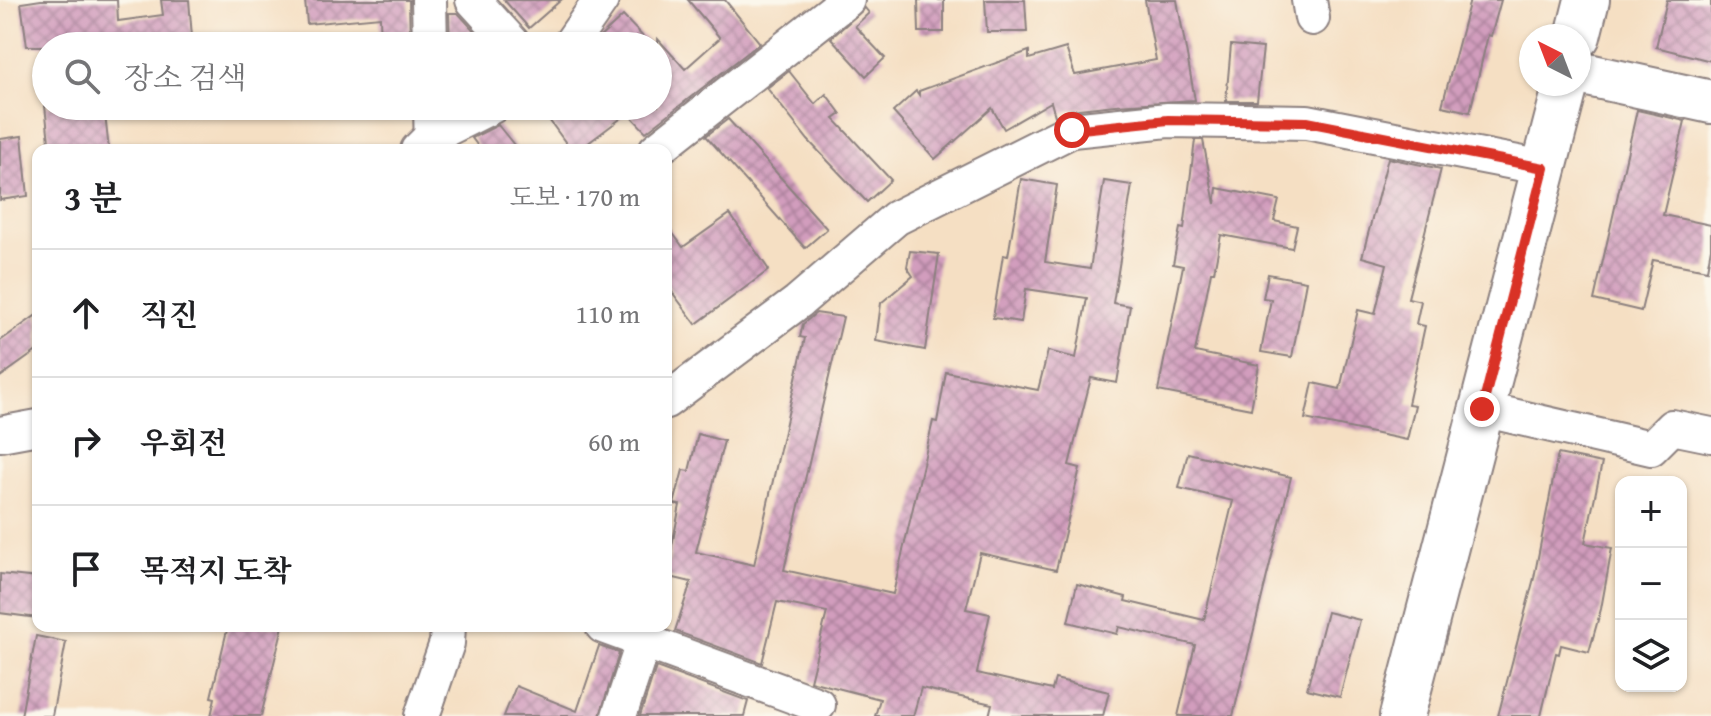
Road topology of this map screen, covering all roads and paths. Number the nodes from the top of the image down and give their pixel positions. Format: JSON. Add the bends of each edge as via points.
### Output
{"nodes":[{"id":1,"x":429,"y":0,"type":"edge"},
{"id":2,"x":473,"y":0,"type":"edge"},
{"id":3,"x":601,"y":0,"type":"edge"},
{"id":4,"x":847,"y":0,"type":"edge"},
{"id":5,"x":1587,"y":0,"type":"edge"},
{"id":6,"x":1581,"y":24,"type":"edge"},
{"id":7,"x":430,"y":32,"type":"edge"},
{"id":8,"x":502,"y":32,"type":"edge"},
{"id":9,"x":579,"y":32,"type":"edge"},
{"id":10,"x":1591,"y":76,"type":"edge"},
{"id":11,"x":1563,"y":96,"type":"edge"},
{"id":12,"x":1711,"y":102,"type":"edge"},
{"id":13,"x":462,"y":120,"type":"edge"},
{"id":14,"x":428,"y":136,"type":"edge"},
{"id":15,"x":664,"y":144,"type":"edge"},
{"id":16,"x":1544,"y":168,"type":"junction"},
{"id":17,"x":672,"y":396,"type":"edge"},
{"id":18,"x":1482,"y":409,"type":"junction"},
{"id":19,"x":32,"y":428,"type":"edge"},
{"id":20,"x":0,"y":434,"type":"edge"},
{"id":21,"x":1711,"y":435,"type":"edge"},
{"id":22,"x":448,"y":632,"type":"edge"},
{"id":23,"x":617,"y":632,"type":"edge"},
{"id":24,"x":643,"y":643,"type":"junction"},
{"id":25,"x":818,"y":705,"type":"dead end"},
{"id":26,"x":422,"y":716,"type":"edge"},
{"id":27,"x":619,"y":716,"type":"edge"},
{"id":28,"x":1402,"y":716,"type":"edge"}],
"edges":[{"from":1,"to":7,"type":"street"},
{"from":2,"to":8,"type":"street"},
{"from":3,"to":9,"type":"street"},
{"from":4,"to":15,"type":"street"},
{"from":5,"to":6,"type":"main road"},
{"from":10,"to":12,"type":"street"},
{"from":11,"to":16,"type":"main road"},
{"from":13,"to":14,"type":"street"},
{"from":16,"to":17,"type":"street","via":[[1307,122],[1168,120],[1072,130],[896,218],[798,302]]},
{"from":16,"to":18,"type":"main road"},
{"from":18,"to":21,"type":"street","via":[[1651,448],[1672,427]]},
{"from":18,"to":28,"type":"main road"},
{"from":19,"to":20,"type":"street"},
{"from":22,"to":26,"type":"street"},
{"from":23,"to":24,"type":"street"},
{"from":24,"to":25,"type":"street"},
{"from":24,"to":27,"type":"street"}]}
